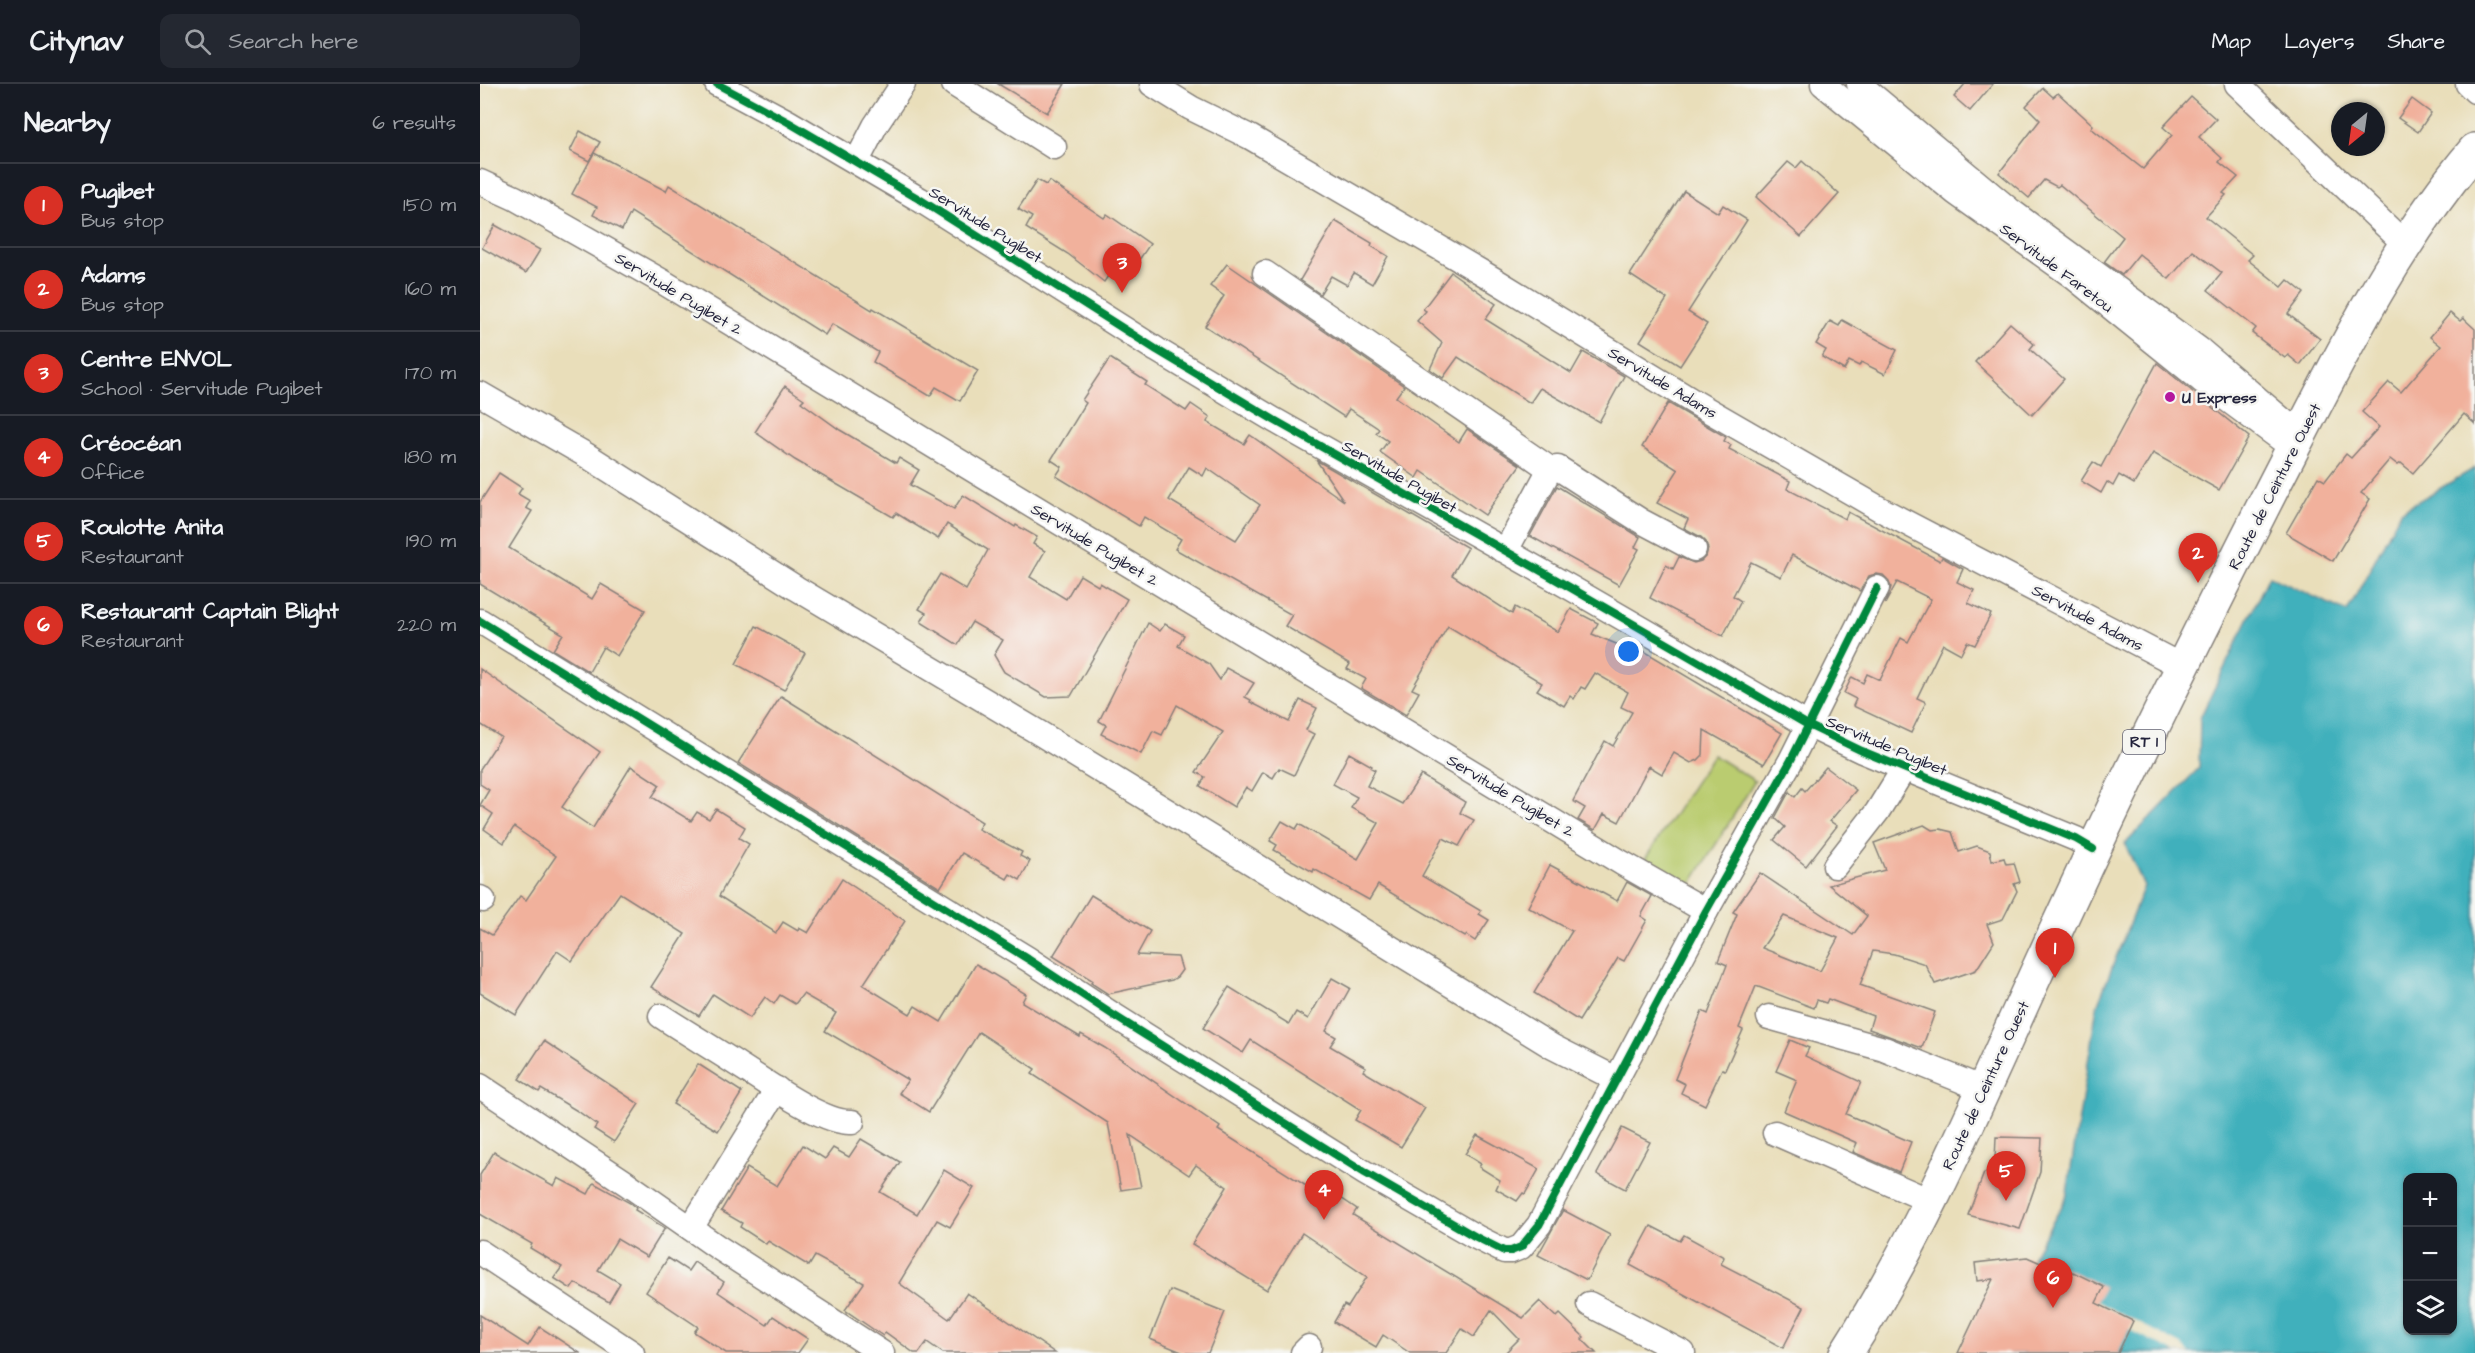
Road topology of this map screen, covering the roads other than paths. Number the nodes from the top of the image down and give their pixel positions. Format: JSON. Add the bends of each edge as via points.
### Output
{"nodes":[{"id":1,"x":717,"y":84,"type":"edge"},
{"id":2,"x":903,"y":84,"type":"edge"},
{"id":3,"x":954,"y":84,"type":"edge"},
{"id":4,"x":1152,"y":84,"type":"edge"},
{"id":5,"x":1822,"y":84,"type":"edge"},
{"id":6,"x":1859,"y":84,"type":"edge"},
{"id":7,"x":2237,"y":84,"type":"edge"},
{"id":8,"x":2468,"y":84,"type":"edge"},
{"id":9,"x":2475,"y":91,"type":"edge"},
{"id":10,"x":1054,"y":147,"type":"dead end"},
{"id":11,"x":2475,"y":150,"type":"edge"},
{"id":12,"x":857,"y":161,"type":"junction"},
{"id":13,"x":480,"y":182,"type":"edge"},
{"id":14,"x":2406,"y":245,"type":"junction"},
{"id":15,"x":1265,"y":273,"type":"dead end"},
{"id":16,"x":480,"y":394,"type":"edge"},
{"id":17,"x":2297,"y":441,"type":"junction"},
{"id":18,"x":1550,"y":469,"type":"junction"},
{"id":19,"x":1501,"y":549,"type":"junction"},
{"id":20,"x":1694,"y":549,"type":"dead end"},
{"id":21,"x":1877,"y":588,"type":"dead end"},
{"id":22,"x":480,"y":621,"type":"edge"},
{"id":23,"x":2181,"y":666,"type":"junction"},
{"id":24,"x":1808,"y":725,"type":"junction"},
{"id":25,"x":1905,"y":767,"type":"junction"},
{"id":26,"x":2093,"y":849,"type":"junction"},
{"id":27,"x":1834,"y":866,"type":"dead end"},
{"id":28,"x":1706,"y":911,"type":"junction"},
{"id":29,"x":661,"y":1016,"type":"dead end"},
{"id":30,"x":1768,"y":1017,"type":"dead end"},
{"id":31,"x":1616,"y":1079,"type":"junction"},
{"id":32,"x":480,"y":1086,"type":"edge"},
{"id":33,"x":777,"y":1089,"type":"junction"},
{"id":34,"x":1983,"y":1089,"type":"junction"},
{"id":35,"x":852,"y":1122,"type":"dead end"},
{"id":36,"x":1775,"y":1133,"type":"dead end"},
{"id":37,"x":1930,"y":1201,"type":"junction"},
{"id":38,"x":691,"y":1228,"type":"junction"},
{"id":39,"x":480,"y":1252,"type":"edge"},
{"id":40,"x":1589,"y":1304,"type":"dead end"},
{"id":41,"x":632,"y":1353,"type":"edge"},
{"id":42,"x":882,"y":1353,"type":"edge"},
{"id":43,"x":1683,"y":1353,"type":"edge"},
{"id":44,"x":1846,"y":1353,"type":"edge"}],
"edges":[{"from":1,"to":12,"type":"street","name":"Servitude Pugibet"},
{"from":2,"to":12,"type":"street"},
{"from":3,"to":10,"type":"street"},
{"from":4,"to":23,"type":"street","name":"Servitude Adams","via":[[1250,136],[1880,509]]},
{"from":5,"to":17,"type":"street","name":"Servitude Faretou","via":[[1956,193],[2071,275],[2201,380]]},
{"from":6,"to":17,"type":"street","name":"Servitude Faretou","via":[[1983,189],[2200,350]]},
{"from":7,"to":14,"type":"street"},
{"from":8,"to":9,"type":"street"},
{"from":11,"to":14,"type":"main road","name":"Route de Ceinture Ouest","number":"RT 1"},
{"from":12,"to":19,"type":"street","name":"Servitude Pugibet","via":[[1274,420]]},
{"from":13,"to":28,"type":"street","name":"Servitude Pugibet 2","via":[[663,282]]},
{"from":14,"to":17,"type":"main road","name":"Route de Ceinture Ouest","number":"RT 1"},
{"from":15,"to":18,"type":"street"},
{"from":16,"to":31,"type":"street","via":[[1553,1047]]},
{"from":17,"to":23,"type":"main road","name":"Route de Ceinture Ouest","number":"RT 1"},
{"from":18,"to":19,"type":"street","via":[[1510,543]]},
{"from":18,"to":20,"type":"street","via":[[1566,471],[1641,521]]},
{"from":19,"to":24,"type":"street","name":"Servitude Pugibet"},
{"from":21,"to":24,"type":"street"},
{"from":22,"to":31,"type":"street","via":[[1028,959],[1365,1173],[1504,1251],[1521,1247],[1539,1225]]},
{"from":23,"to":26,"type":"main road","name":"Route de Ceinture Ouest","number":"RT 1"},
{"from":24,"to":25,"type":"street","name":"Servitude Pugibet"},
{"from":24,"to":28,"type":"street"},
{"from":25,"to":26,"type":"street","name":"Servitude Pugibet"},
{"from":25,"to":27,"type":"street","via":[[1877,812]]},
{"from":26,"to":34,"type":"main road","name":"Route de Ceinture Ouest","number":"RT 1"},
{"from":28,"to":31,"type":"street"},
{"from":29,"to":33,"type":"street"},
{"from":30,"to":34,"type":"street","via":[[1884,1049]]},
{"from":32,"to":38,"type":"street"},
{"from":33,"to":35,"type":"street","via":[[822,1114]]},
{"from":33,"to":38,"type":"street"},
{"from":34,"to":37,"type":"main road","name":"Route de Ceinture Ouest","number":"RT 1"},
{"from":36,"to":37,"type":"street"},
{"from":37,"to":44,"type":"main road","name":"Route de Ceinture Ouest","number":"RT 1","via":[[1886,1287]]},
{"from":38,"to":42,"type":"street"},
{"from":39,"to":41,"type":"street"},
{"from":40,"to":43,"type":"street"}]}
